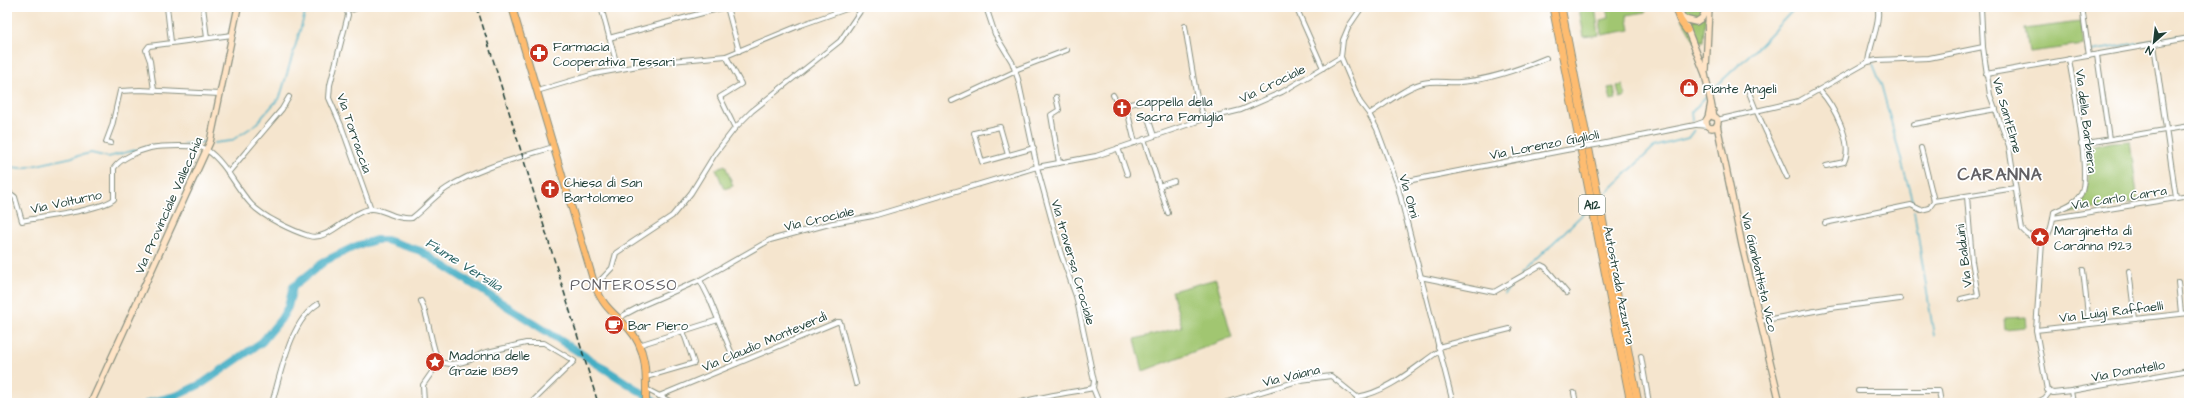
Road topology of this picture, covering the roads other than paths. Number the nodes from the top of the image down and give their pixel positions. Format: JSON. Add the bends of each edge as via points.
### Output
{"nodes":[{"id":1,"x":168,"y":7,"type":"edge"},
{"id":2,"x":203,"y":7,"type":"edge"},
{"id":3,"x":238,"y":7,"type":"edge"},
{"id":4,"x":347,"y":7,"type":"edge"},
{"id":5,"x":512,"y":7,"type":"edge"},
{"id":6,"x":601,"y":7,"type":"edge"},
{"id":7,"x":726,"y":7,"type":"edge"},
{"id":8,"x":852,"y":7,"type":"edge"},
{"id":9,"x":863,"y":7,"type":"edge"},
{"id":10,"x":986,"y":7,"type":"edge"},
{"id":11,"x":1296,"y":7,"type":"edge"},
{"id":12,"x":1362,"y":7,"type":"edge"},
{"id":13,"x":1553,"y":7,"type":"edge"},
{"id":14,"x":1561,"y":7,"type":"edge"},
{"id":15,"x":1676,"y":7,"type":"edge"},
{"id":16,"x":1708,"y":7,"type":"edge"},
{"id":17,"x":1878,"y":7,"type":"edge"},
{"id":18,"x":1981,"y":7,"type":"edge"},
{"id":19,"x":2082,"y":7,"type":"edge"},
{"id":20,"x":357,"y":8,"type":"edge"},
{"id":21,"x":348,"y":15,"type":"junction"},
{"id":22,"x":1680,"y":15,"type":"junction"},
{"id":23,"x":1185,"y":26,"type":"dead end"},
{"id":24,"x":1687,"y":30,"type":"junction"},
{"id":25,"x":232,"y":35,"type":"junction"},
{"id":26,"x":207,"y":38,"type":"junction"},
{"id":27,"x":609,"y":38,"type":"junction"},
{"id":28,"x":2189,"y":38,"type":"edge"},
{"id":29,"x":171,"y":42,"type":"junction"},
{"id":30,"x":2154,"y":44,"type":"junction"},
{"id":31,"x":1983,"y":47,"type":"junction"},
{"id":32,"x":1067,"y":50,"type":"dead end"},
{"id":33,"x":739,"y":51,"type":"junction"},
{"id":34,"x":2097,"y":55,"type":"junction"},
{"id":35,"x":726,"y":56,"type":"junction"},
{"id":36,"x":2089,"y":56,"type":"junction"},
{"id":37,"x":1341,"y":57,"type":"junction"},
{"id":38,"x":1546,"y":58,"type":"dead end"},
{"id":39,"x":2069,"y":60,"type":"junction"},
{"id":40,"x":1868,"y":62,"type":"junction"},
{"id":41,"x":1323,"y":68,"type":"junction"},
{"id":42,"x":618,"y":69,"type":"junction"},
{"id":43,"x":1015,"y":71,"type":"junction"},
{"id":44,"x":1706,"y":74,"type":"junction"},
{"id":45,"x":1986,"y":74,"type":"junction"},
{"id":46,"x":154,"y":90,"type":"junction"},
{"id":47,"x":1748,"y":90,"type":"dead end"},
{"id":48,"x":537,"y":91,"type":"junction"},
{"id":49,"x":1820,"y":91,"type":"junction"},
{"id":50,"x":220,"y":94,"type":"junction"},
{"id":51,"x":1113,"y":95,"type":"dead end"},
{"id":52,"x":289,"y":97,"type":"dead end"},
{"id":53,"x":1056,"y":97,"type":"dead end"},
{"id":54,"x":952,"y":101,"type":"dead end"},
{"id":55,"x":1139,"y":102,"type":"dead end"},
{"id":56,"x":1126,"y":105,"type":"junction"},
{"id":57,"x":1996,"y":109,"type":"junction"},
{"id":58,"x":1756,"y":110,"type":"junction"},
{"id":59,"x":1370,"y":114,"type":"junction"},
{"id":60,"x":1147,"y":115,"type":"dead end"},
{"id":61,"x":1204,"y":119,"type":"junction"},
{"id":62,"x":1712,"y":122,"type":"junction"},
{"id":63,"x":1914,"y":124,"type":"dead end"},
{"id":64,"x":2189,"y":126,"type":"edge"},
{"id":65,"x":735,"y":128,"type":"junction"},
{"id":66,"x":2167,"y":130,"type":"junction"},
{"id":67,"x":1154,"y":136,"type":"junction"},
{"id":68,"x":1144,"y":139,"type":"junction"},
{"id":69,"x":2109,"y":139,"type":"junction"},
{"id":70,"x":111,"y":143,"type":"dead end"},
{"id":71,"x":1134,"y":143,"type":"junction"},
{"id":72,"x":2081,"y":144,"type":"junction"},
{"id":73,"x":554,"y":147,"type":"junction"},
{"id":74,"x":1034,"y":148,"type":"junction"},
{"id":75,"x":1118,"y":148,"type":"junction"},
{"id":76,"x":1921,"y":148,"type":"dead end"},
{"id":77,"x":207,"y":150,"type":"junction"},
{"id":78,"x":1008,"y":155,"type":"junction"},
{"id":79,"x":1059,"y":163,"type":"junction"},
{"id":80,"x":1826,"y":166,"type":"dead end"},
{"id":81,"x":1037,"y":167,"type":"junction"},
{"id":82,"x":228,"y":173,"type":"junction"},
{"id":83,"x":1127,"y":174,"type":"dead end"},
{"id":84,"x":1787,"y":177,"type":"dead end"},
{"id":85,"x":1174,"y":181,"type":"dead end"},
{"id":86,"x":1397,"y":183,"type":"junction"},
{"id":87,"x":1159,"y":186,"type":"junction"},
{"id":88,"x":2015,"y":188,"type":"junction"},
{"id":89,"x":7,"y":191,"type":"edge"},
{"id":90,"x":1967,"y":196,"type":"junction"},
{"id":91,"x":2189,"y":196,"type":"edge"},
{"id":92,"x":2176,"y":198,"type":"junction"},
{"id":93,"x":1934,"y":201,"type":"junction"},
{"id":94,"x":371,"y":209,"type":"junction"},
{"id":95,"x":1168,"y":213,"type":"dead end"},
{"id":96,"x":2053,"y":218,"type":"junction"},
{"id":97,"x":1825,"y":223,"type":"dead end"},
{"id":98,"x":2042,"y":242,"type":"junction"},
{"id":99,"x":2083,"y":270,"type":"dead end"},
{"id":100,"x":2129,"y":270,"type":"dead end"},
{"id":101,"x":1420,"y":277,"type":"junction"},
{"id":102,"x":700,"y":280,"type":"junction"},
{"id":103,"x":2178,"y":282,"type":"dead end"},
{"id":104,"x":595,"y":286,"type":"junction"},
{"id":105,"x":1567,"y":292,"type":"dead end"},
{"id":106,"x":1900,"y":299,"type":"dead end"},
{"id":107,"x":1961,"y":299,"type":"dead end"},
{"id":108,"x":421,"y":301,"type":"dead end"},
{"id":109,"x":318,"y":304,"type":"dead end"},
{"id":110,"x":2181,"y":313,"type":"junction"},
{"id":111,"x":2189,"y":313,"type":"edge"},
{"id":112,"x":2135,"y":319,"type":"junction"},
{"id":113,"x":619,"y":320,"type":"junction"},
{"id":114,"x":718,"y":320,"type":"junction"},
{"id":115,"x":1760,"y":322,"type":"junction"},
{"id":116,"x":2089,"y":324,"type":"junction"},
{"id":117,"x":1510,"y":329,"type":"dead end"},
{"id":118,"x":2036,"y":330,"type":"junction"},
{"id":119,"x":683,"y":331,"type":"junction"},
{"id":120,"x":640,"y":345,"type":"junction"},
{"id":121,"x":1438,"y":349,"type":"junction"},
{"id":122,"x":1641,"y":356,"type":"dead end"},
{"id":123,"x":439,"y":362,"type":"junction"},
{"id":124,"x":736,"y":364,"type":"junction"},
{"id":125,"x":2189,"y":370,"type":"edge"},
{"id":126,"x":646,"y":377,"type":"junction"},
{"id":127,"x":856,"y":384,"type":"dead end"},
{"id":128,"x":1093,"y":388,"type":"junction"},
{"id":129,"x":646,"y":390,"type":"junction"},
{"id":130,"x":1858,"y":391,"type":"dead end"},
{"id":131,"x":2071,"y":391,"type":"junction"},
{"id":132,"x":1574,"y":393,"type":"dead end"},
{"id":133,"x":2049,"y":393,"type":"junction"},
{"id":134,"x":659,"y":396,"type":"junction"},
{"id":135,"x":1357,"y":397,"type":"junction"},
{"id":136,"x":91,"y":403,"type":"edge"},
{"id":137,"x":272,"y":403,"type":"edge"},
{"id":138,"x":424,"y":403,"type":"edge"},
{"id":139,"x":531,"y":403,"type":"edge"},
{"id":140,"x":646,"y":403,"type":"edge"},
{"id":141,"x":674,"y":403,"type":"edge"},
{"id":142,"x":1018,"y":403,"type":"edge"},
{"id":143,"x":1099,"y":403,"type":"edge"},
{"id":144,"x":1224,"y":403,"type":"edge"},
{"id":145,"x":1357,"y":403,"type":"edge"},
{"id":146,"x":1453,"y":403,"type":"edge"},
{"id":147,"x":1576,"y":403,"type":"edge"},
{"id":148,"x":1631,"y":403,"type":"edge"},
{"id":149,"x":1638,"y":403,"type":"edge"},
{"id":150,"x":1649,"y":403,"type":"edge"},
{"id":151,"x":1780,"y":403,"type":"edge"},
{"id":152,"x":1941,"y":403,"type":"edge"},
{"id":153,"x":2036,"y":403,"type":"edge"},
{"id":154,"x":2073,"y":403,"type":"edge"}],
"edges":[{"from":1,"to":29,"type":"street"},
{"from":2,"to":26,"type":"street"},
{"from":3,"to":25,"type":"main road","name":"Via Provinciale Vallecchia"},
{"from":4,"to":20,"type":"street"},
{"from":4,"to":21,"type":"street","name":"Via Torraccia"},
{"from":5,"to":48,"type":"main road"},
{"from":6,"to":27,"type":"street"},
{"from":7,"to":27,"type":"street"},
{"from":7,"to":33,"type":"street"},
{"from":8,"to":33,"type":"street"},
{"from":9,"to":65,"type":"street","via":[[840,41]]},
{"from":10,"to":43,"type":"street","via":[[995,34]]},
{"from":11,"to":41,"type":"street","name":"Via Crociale"},
{"from":12,"to":37,"type":"street","via":[[1343,40]]},
{"from":13,"to":148,"type":"highway","name":"Autostrada Azzurra","number":"A12"},
{"from":14,"to":149,"type":"highway","name":"Autostrada Azzurra","number":"A12"},
{"from":15,"to":22,"type":"main road"},
{"from":15,"to":24,"type":"highway","via":[[1680,20]]},
{"from":16,"to":22,"type":"main road","via":[[1702,18],[1696,22],[1688,21]]},
{"from":16,"to":44,"type":"main road"},
{"from":17,"to":40,"type":"street","via":[[1879,18],[1870,45]]},
{"from":18,"to":31,"type":"street","name":"Via Sant'Elme"},
{"from":19,"to":36,"type":"street","name":"Via della Barbiera"},
{"from":20,"to":21,"type":"street"},
{"from":21,"to":94,"type":"street","name":"Via Torraccia","via":[[329,98]]},
{"from":22,"to":24,"type":"main road"},
{"from":23,"to":61,"type":"street","via":[[1196,93]]},
{"from":24,"to":44,"type":"main road"},
{"from":25,"to":26,"type":"street"},
{"from":25,"to":50,"type":"main road","name":"Via Provinciale Vallecchia"},
{"from":26,"to":29,"type":"street"},
{"from":27,"to":42,"type":"street"},
{"from":28,"to":30,"type":"street"},
{"from":29,"to":46,"type":"street","via":[[147,48]]},
{"from":30,"to":34,"type":"street"},
{"from":30,"to":66,"type":"street"},
{"from":31,"to":40,"type":"street","name":"Via Lorenzo Giglioli","via":[[1929,58],[1883,59]]},
{"from":31,"to":45,"type":"street","name":"Via Sant'Elme"},
{"from":32,"to":43,"type":"street"},
{"from":33,"to":35,"type":"street"},
{"from":34,"to":36,"type":"street"},
{"from":34,"to":69,"type":"street"},
{"from":35,"to":42,"type":"street"},
{"from":35,"to":65,"type":"street","via":[[741,84],[720,97]]},
{"from":36,"to":39,"type":"street"},
{"from":37,"to":41,"type":"street","name":"Via Crociale"},
{"from":37,"to":59,"type":"street","name":"Via Olmi","via":[[1360,102]]},
{"from":38,"to":59,"type":"street","via":[[1522,68],[1484,78],[1461,82],[1423,83]]},
{"from":39,"to":45,"type":"street"},
{"from":39,"to":72,"type":"street","name":"Via della Barbiera"},
{"from":40,"to":49,"type":"street","name":"Via Lorenzo Giglioli"},
{"from":41,"to":61,"type":"street","name":"Via Crociale","via":[[1264,101],[1241,110]]},
{"from":42,"to":48,"type":"street"},
{"from":43,"to":54,"type":"street"},
{"from":43,"to":74,"type":"street"},
{"from":44,"to":62,"type":"main road","name":"Via Gianbattista Vico","via":[[1712,103]]},
{"from":45,"to":57,"type":"street","name":"Via Sant'Elme"},
{"from":46,"to":50,"type":"street"},
{"from":46,"to":70,"type":"street","via":[[120,91],[106,142]]},
{"from":47,"to":58,"type":"street"},
{"from":48,"to":73,"type":"main road"},
{"from":49,"to":58,"type":"street","name":"Via Lorenzo Giglioli","via":[[1798,101]]},
{"from":49,"to":80,"type":"street","via":[[1829,101],[1841,125],[1848,155],[1844,162]]},
{"from":50,"to":77,"type":"main road","name":"Via Provinciale Vallecchia"},
{"from":51,"to":56,"type":"street","via":[[1118,104]]},
{"from":52,"to":82,"type":"street"},
{"from":53,"to":79,"type":"street","via":[[1059,110],[1051,115]]},
{"from":55,"to":56,"type":"street"},
{"from":56,"to":71,"type":"street"},
{"from":57,"to":63,"type":"street"},
{"from":57,"to":88,"type":"street","name":"Via Sant'Elme","via":[[2009,146]]},
{"from":58,"to":62,"type":"street","name":"Via Lorenzo Giglioli"},
{"from":58,"to":84,"type":"street"},
{"from":59,"to":86,"type":"street","name":"Via Olmi"},
{"from":60,"to":67,"type":"street"},
{"from":61,"to":67,"type":"street","name":"Via Crociale"},
{"from":62,"to":86,"type":"street","name":"Via Lorenzo Giglioli","bridge":true},
{"from":62,"to":115,"type":"main road","name":"Via Gianbattista Vico","via":[[1721,145]]},
{"from":64,"to":66,"type":"street"},
{"from":65,"to":104,"type":"street","via":[[714,154],[696,186],[678,210],[616,253],[612,268]]},
{"from":66,"to":69,"type":"street"},
{"from":66,"to":92,"type":"street"},
{"from":67,"to":68,"type":"street","name":"Via Crociale"},
{"from":68,"to":71,"type":"street","name":"Via Crociale"},
{"from":68,"to":87,"type":"street"},
{"from":69,"to":72,"type":"street"},
{"from":71,"to":75,"type":"street","name":"Via Crociale"},
{"from":72,"to":96,"type":"street","name":"Via della Barbiera","via":[[2084,180],[2082,192],[2073,203],[2054,212]]},
{"from":73,"to":94,"type":"street","via":[[503,163],[455,183],[412,218],[397,219],[380,210]]},
{"from":73,"to":104,"type":"main road"},
{"from":74,"to":78,"type":"street"},
{"from":74,"to":81,"type":"street"},
{"from":75,"to":79,"type":"street","name":"Via Crociale","via":[[1096,156]]},
{"from":75,"to":83,"type":"street"},
{"from":76,"to":93,"type":"street"},
{"from":77,"to":82,"type":"street"},
{"from":77,"to":89,"type":"street","name":"Via Volturno","via":[[198,147],[150,148],[125,158],[114,168],[114,199],[89,208],[22,221],[15,197]]},
{"from":77,"to":136,"type":"main road","name":"Via Provinciale Vallecchia"},
{"from":78,"to":78,"type":"street","via":[[981,162],[974,133],[1000,127]]},
{"from":79,"to":81,"type":"street","name":"Via Crociale"},
{"from":81,"to":102,"type":"street","name":"Via Crociale","via":[[873,216],[833,223],[770,240]]},
{"from":81,"to":128,"type":"street","name":"Via traversa Crociale","via":[[1061,254],[1076,296],[1094,381]]},
{"from":82,"to":94,"type":"street","via":[[251,205],[290,228],[311,236],[324,235],[341,223]]},
{"from":85,"to":87,"type":"street"},
{"from":86,"to":101,"type":"street","name":"Via Olmi"},
{"from":87,"to":95,"type":"street"},
{"from":88,"to":90,"type":"street"},
{"from":88,"to":98,"type":"street","name":"Via Sant'Elme","via":[[2022,229]]},
{"from":90,"to":93,"type":"street"},
{"from":90,"to":107,"type":"street","name":"Via Balduini","via":[[1972,261],[1978,295]]},
{"from":91,"to":92,"type":"street","name":"Via Carlo Carra"},
{"from":92,"to":96,"type":"street","name":"Via Carlo Carra"},
{"from":93,"to":97,"type":"street","via":[[1929,208],[1921,210],[1911,205]]},
{"from":96,"to":98,"type":"street","via":[[2049,235]]},
{"from":98,"to":118,"type":"street"},
{"from":99,"to":116,"type":"street"},
{"from":100,"to":112,"type":"street"},
{"from":101,"to":105,"type":"street","via":[[1494,292],[1541,265],[1546,267]]},
{"from":101,"to":121,"type":"street","name":"Via Olmi","via":[[1428,300]]},
{"from":102,"to":113,"type":"street","name":"Via Crociale","via":[[643,305]]},
{"from":102,"to":114,"type":"street"},
{"from":103,"to":110,"type":"street"},
{"from":104,"to":113,"type":"main road","via":[[604,305]]},
{"from":106,"to":115,"type":"street","via":[[1831,308]]},
{"from":108,"to":123,"type":"street"},
{"from":109,"to":137,"type":"street","via":[[311,308],[300,323],[281,370]]},
{"from":110,"to":111,"type":"street","name":"Via Luigi Raffaelli"},
{"from":110,"to":112,"type":"street","name":"Via Luigi Raffaelli"},
{"from":112,"to":116,"type":"street","name":"Via Luigi Raffaelli"},
{"from":113,"to":120,"type":"main road"},
{"from":114,"to":119,"type":"street"},
{"from":114,"to":124,"type":"street"},
{"from":115,"to":151,"type":"main road","name":"Via Gianbattista Vico"},
{"from":116,"to":118,"type":"street","name":"Via Luigi Raffaelli"},
{"from":117,"to":121,"type":"street"},
{"from":118,"to":133,"type":"street","via":[[2044,385]]},
{"from":119,"to":120,"type":"street"},
{"from":119,"to":126,"type":"street","via":[[694,363]]},
{"from":120,"to":126,"type":"main road","via":[[645,360]]},
{"from":121,"to":135,"type":"street","via":[[1388,385]]},
{"from":121,"to":146,"type":"street","name":"Via Olmi"},
{"from":122,"to":150,"type":"street"},
{"from":123,"to":138,"type":"street","via":[[423,385]]},
{"from":123,"to":139,"type":"street","via":[[459,363],[483,353],[526,343],[544,343],[574,361]]},
{"from":124,"to":127,"type":"street","name":"Via Claudio Monteverdi","via":[[840,322]]},
{"from":124,"to":134,"type":"street","name":"Via Claudio Monteverdi"},
{"from":125,"to":131,"type":"street","name":"Via Donatello"},
{"from":126,"to":129,"type":"main road"},
{"from":128,"to":142,"type":"street","via":[[1064,394],[1054,393]]},
{"from":128,"to":143,"type":"street"},
{"from":129,"to":134,"type":"street"},
{"from":129,"to":140,"type":"main road"},
{"from":130,"to":152,"type":"street","via":[[1939,391]]},
{"from":131,"to":133,"type":"street"},
{"from":131,"to":154,"type":"street"},
{"from":132,"to":147,"type":"street"},
{"from":133,"to":153,"type":"street","via":[[2046,398]]},
{"from":134,"to":141,"type":"street"},
{"from":135,"to":144,"type":"street","name":"Via Vaiana","via":[[1334,378],[1322,377],[1301,380]]},
{"from":135,"to":145,"type":"street"}]}
